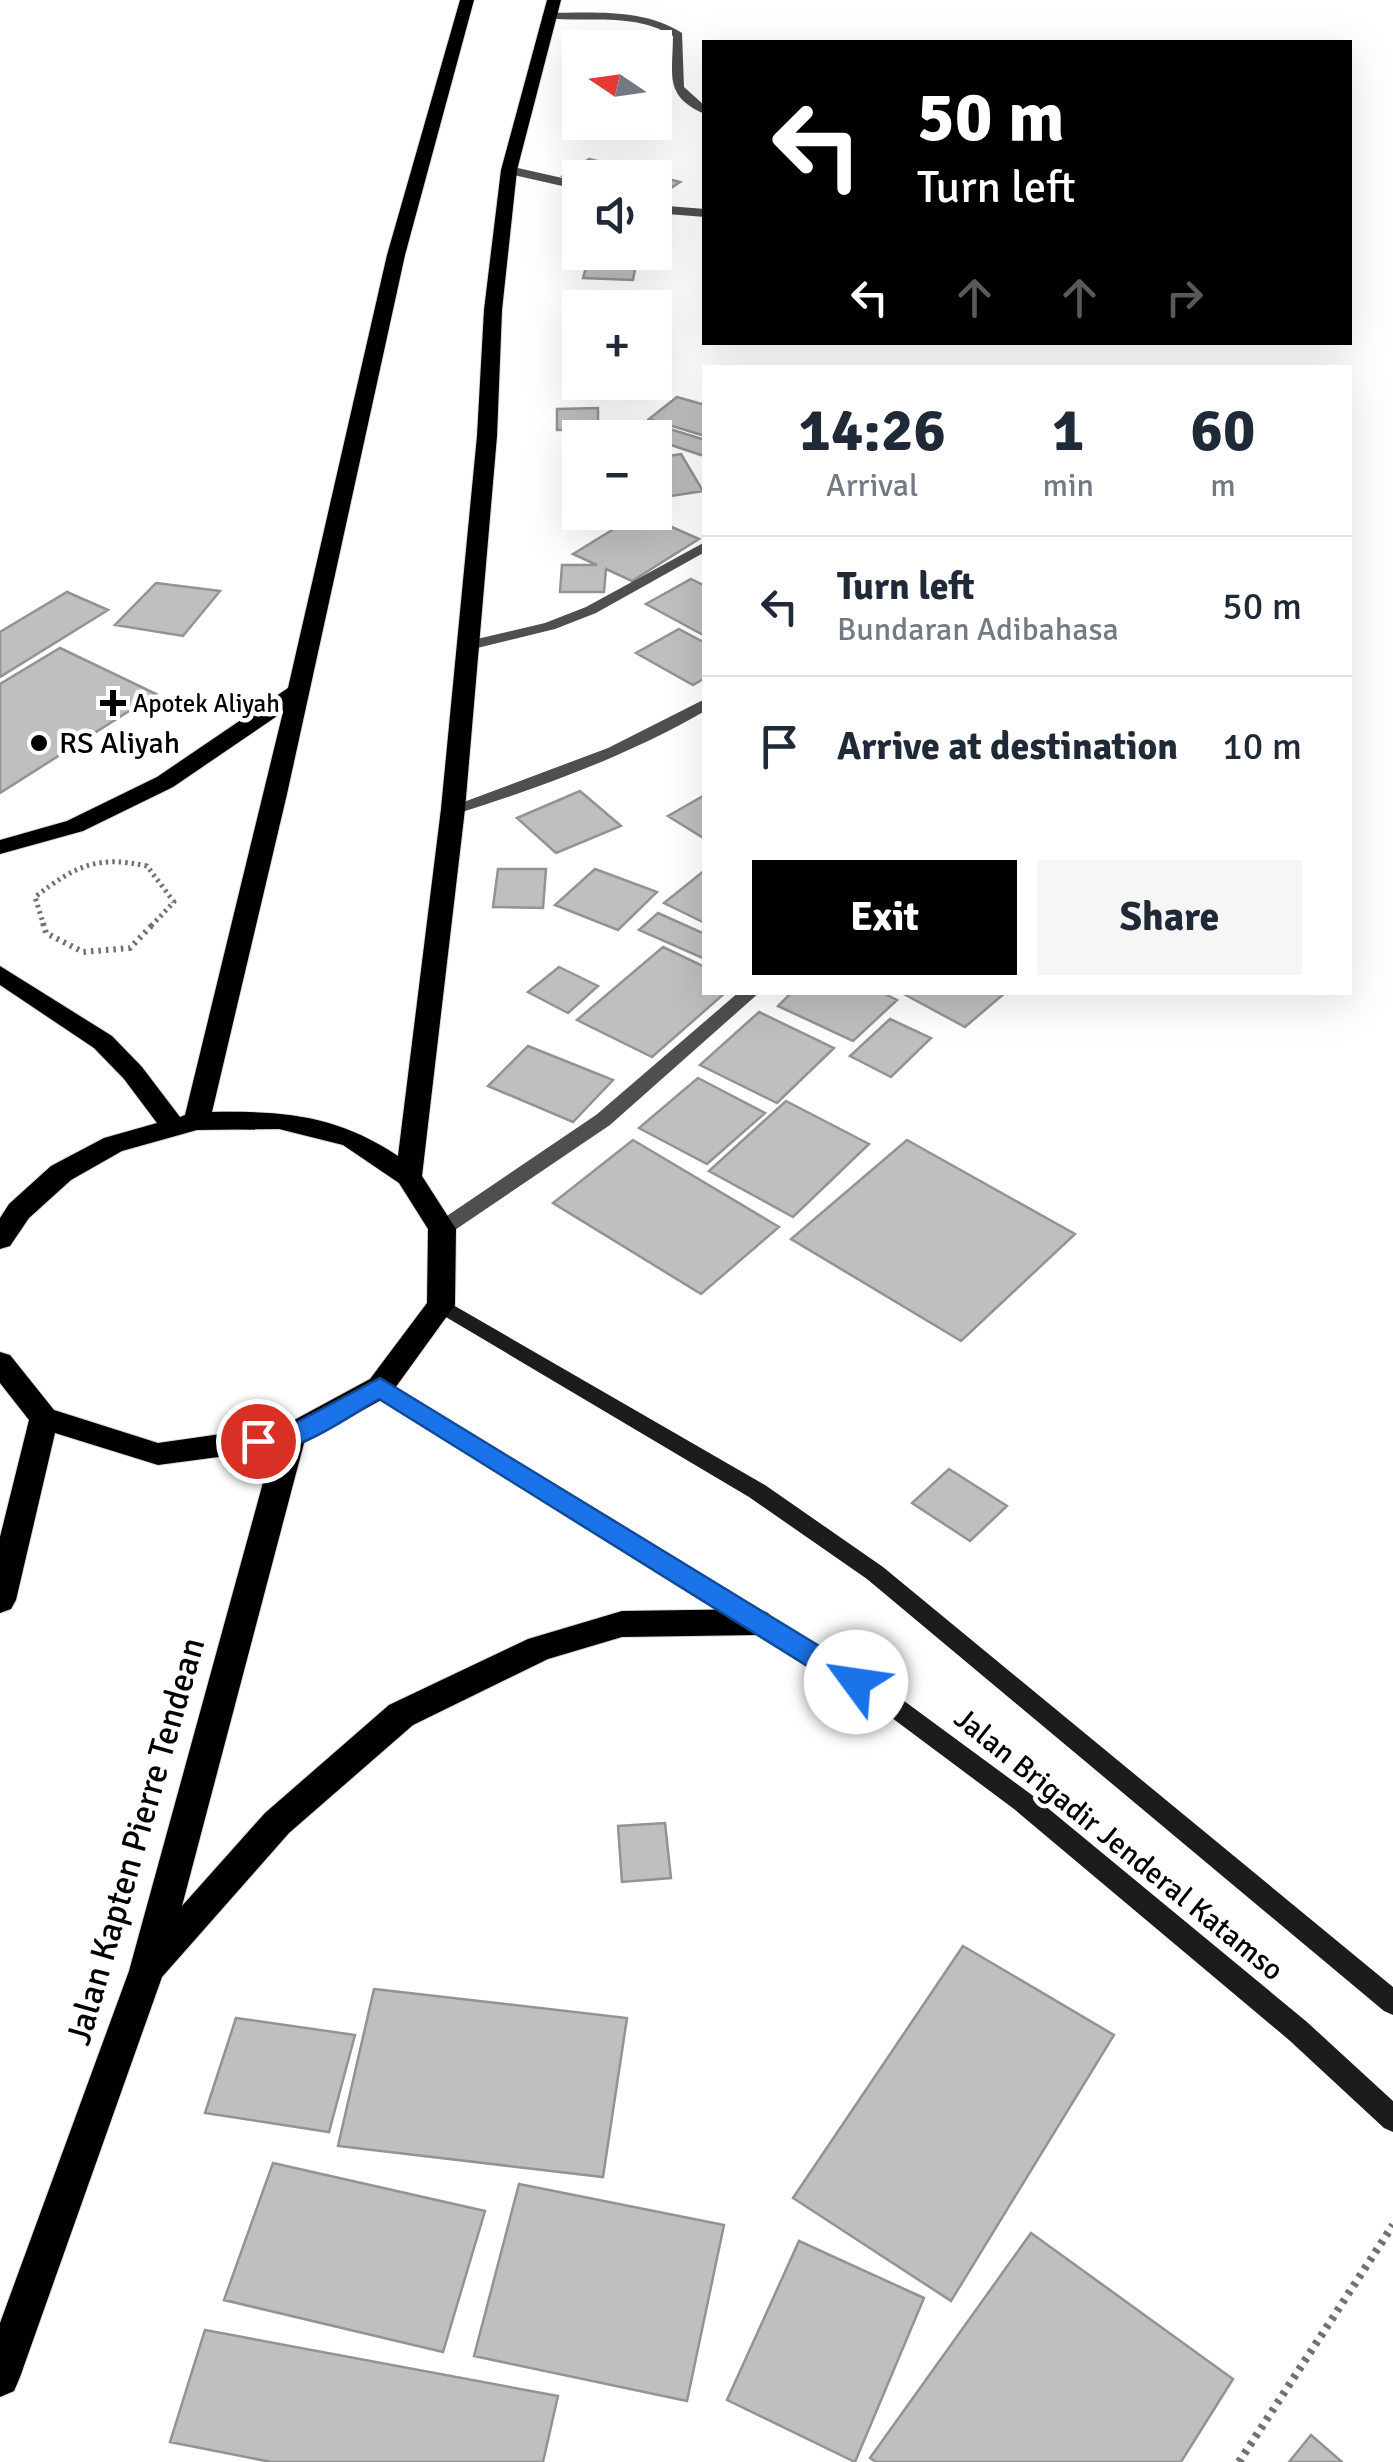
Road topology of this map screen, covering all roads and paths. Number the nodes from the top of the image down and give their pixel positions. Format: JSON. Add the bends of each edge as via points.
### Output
{"nodes":[{"id":1,"x":467,"y":0,"type":"edge"},
{"id":2,"x":550,"y":8,"type":"edge"},
{"id":3,"x":702,"y":109,"type":"edge"},
{"id":4,"x":509,"y":170,"type":"junction"},
{"id":5,"x":562,"y":182,"type":"edge"},
{"id":6,"x":672,"y":211,"type":"edge"},
{"id":7,"x":702,"y":214,"type":"edge"},
{"id":8,"x":702,"y":548,"type":"edge"},
{"id":9,"x":469,"y":645,"type":"junction"},
{"id":10,"x":299,"y":691,"type":"junction"},
{"id":11,"x":702,"y":706,"type":"edge"},
{"id":12,"x":452,"y":809,"type":"junction"},
{"id":13,"x":0,"y":848,"type":"edge"},
{"id":14,"x":174,"y":902,"type":"joint"},
{"id":15,"x":0,"y":974,"type":"edge"},
{"id":16,"x":748,"y":995,"type":"edge"},
{"id":17,"x":184,"y":1123,"type":"junction"},
{"id":18,"x":409,"y":1176,"type":"junction"},
{"id":19,"x":442,"y":1229,"type":"junction"},
{"id":20,"x":0,"y":1239,"type":"edge"},
{"id":21,"x":441,"y":1305,"type":"junction"},
{"id":22,"x":0,"y":1363,"type":"edge"},
{"id":23,"x":380,"y":1388,"type":"junction"},
{"id":24,"x":44,"y":1418,"type":"junction"},
{"id":25,"x":290,"y":1436,"type":"junction"},
{"id":26,"x":0,"y":1600,"type":"edge"},
{"id":27,"x":757,"y":1622,"type":"junction"},
{"id":28,"x":146,"y":1970,"type":"junction"},
{"id":29,"x":1393,"y":2003,"type":"edge"},
{"id":30,"x":1393,"y":2119,"type":"edge"},
{"id":31,"x":1393,"y":2224,"type":"edge"},
{"id":32,"x":0,"y":2376,"type":"edge"},
{"id":33,"x":1239,"y":2462,"type":"edge"}],
"edges":[{"from":1,"to":10,"type":"highway","via":[[424,140],[369,366]]},
{"from":2,"to":3,"type":"street","via":[[668,26],[678,35],[674,82],[680,95]]},
{"from":2,"to":4,"type":"highway"},
{"from":4,"to":5,"type":"street"},
{"from":4,"to":9,"type":"highway","via":[[492,310]]},
{"from":6,"to":7,"type":"street"},
{"from":8,"to":9,"type":"street","via":[[591,610]]},
{"from":9,"to":12,"type":"highway"},
{"from":10,"to":13,"type":"highway","via":[[166,782],[75,826]]},
{"from":10,"to":17,"type":"highway"},
{"from":11,"to":12,"type":"street","via":[[606,756]]},
{"from":12,"to":18,"type":"highway"},
{"from":14,"to":14,"type":"path","via":[[130,948],[82,952],[46,932],[35,897],[66,873],[115,859],[147,866]]},
{"from":15,"to":17,"type":"highway","via":[[103,1042]]},
{"from":16,"to":19,"type":"street","via":[[603,1120]]},
{"from":17,"to":18,"type":"highway","via":[[279,1120],[352,1138]]},
{"from":17,"to":20,"type":"highway","via":[[113,1144],[61,1173],[19,1211]]},
{"from":18,"to":19,"type":"highway"},
{"from":19,"to":21,"type":"highway"},
{"from":21,"to":23,"type":"highway"},
{"from":21,"to":29,"type":"main road","name":"Jalan Brigadir Jenderal Katamso","via":[[757,1491],[875,1573]]},
{"from":22,"to":24,"type":"highway"},
{"from":23,"to":25,"type":"highway"},
{"from":23,"to":27,"type":"main road","name":"Jalan Brigadir Jenderal Katamso"},
{"from":24,"to":25,"type":"highway","via":[[158,1454]]},
{"from":24,"to":26,"type":"highway"},
{"from":25,"to":28,"type":"highway","name":"Jalan Kapten Pierre Tendean"},
{"from":27,"to":28,"type":"highway","via":[[622,1624],[539,1648],[401,1714],[278,1824]]},
{"from":27,"to":30,"type":"main road","name":"Jalan Brigadir Jenderal Katamso","via":[[888,1702],[1023,1802],[1298,2030]]},
{"from":28,"to":32,"type":"highway","name":"Jalan Kapten Pierre Tendean"},
{"from":31,"to":33,"type":"path"}]}
